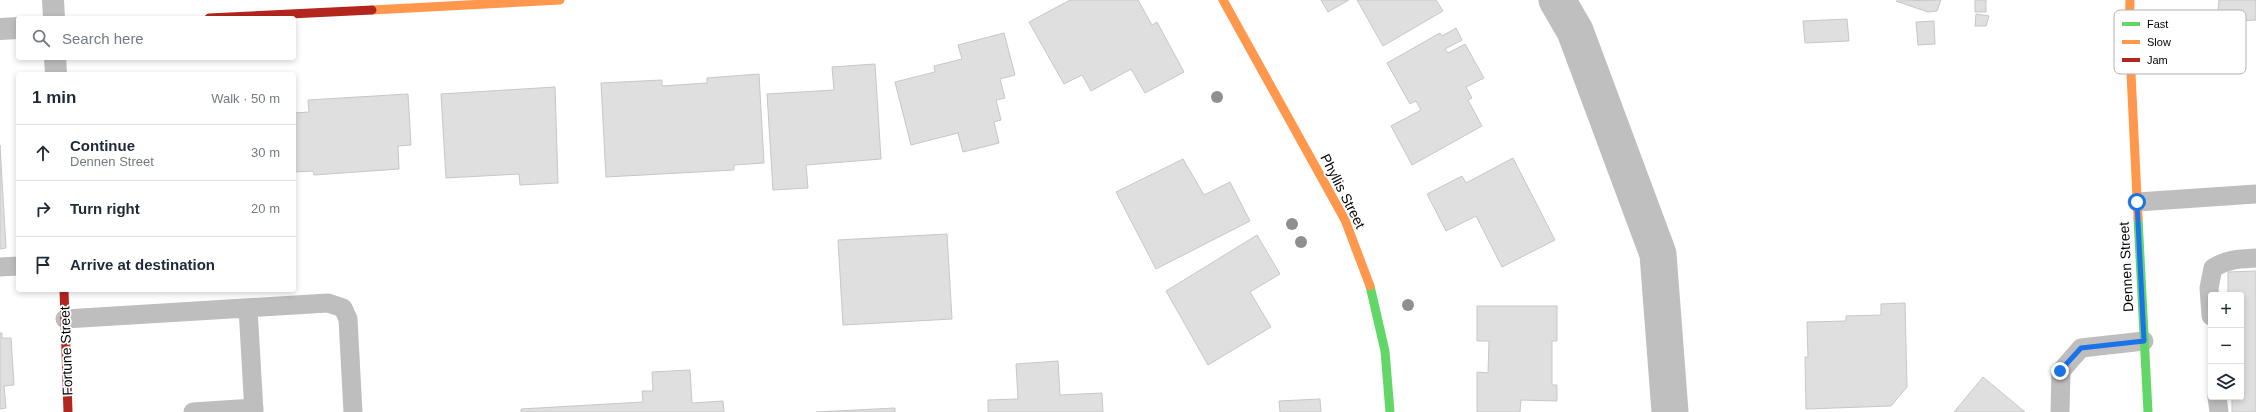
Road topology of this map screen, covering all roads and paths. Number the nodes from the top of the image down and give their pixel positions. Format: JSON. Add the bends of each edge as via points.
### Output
{"nodes":[{"id":1,"x":53,"y":0,"type":"edge"},
{"id":2,"x":550,"y":0,"type":"edge"},
{"id":3,"x":560,"y":0,"type":"edge"},
{"id":4,"x":1223,"y":0,"type":"edge"},
{"id":5,"x":2130,"y":0,"type":"edge"},
{"id":6,"x":2130,"y":10,"type":"edge"},
{"id":7,"x":54,"y":16,"type":"edge"},
{"id":8,"x":247,"y":16,"type":"edge"},
{"id":9,"x":16,"y":28,"type":"edge"},
{"id":10,"x":0,"y":29,"type":"edge"},
{"id":11,"x":55,"y":60,"type":"edge"},
{"id":12,"x":56,"y":72,"type":"edge"},
{"id":13,"x":2131,"y":74,"type":"edge"},
{"id":14,"x":2256,"y":194,"type":"edge"},
{"id":15,"x":2137,"y":202,"type":"junction"},
{"id":16,"x":2256,"y":258,"type":"edge"},
{"id":17,"x":16,"y":266,"type":"edge"},
{"id":18,"x":0,"y":267,"type":"edge"},
{"id":19,"x":64,"y":292,"type":"edge"},
{"id":20,"x":2209,"y":292,"type":"edge"},
{"id":21,"x":248,"y":308,"type":"junction"},
{"id":22,"x":65,"y":319,"type":"junction"},
{"id":23,"x":2144,"y":341,"type":"junction"},
{"id":24,"x":2218,"y":400,"type":"edge"},
{"id":25,"x":254,"y":410,"type":"edge"},
{"id":26,"x":68,"y":412,"type":"edge"},
{"id":27,"x":193,"y":412,"type":"edge"},
{"id":28,"x":353,"y":412,"type":"edge"},
{"id":29,"x":1390,"y":412,"type":"edge"},
{"id":30,"x":2060,"y":412,"type":"edge"},
{"id":31,"x":2148,"y":412,"type":"edge"},
{"id":32,"x":2219,"y":412,"type":"edge"}],
"edges":[{"from":1,"to":7,"type":"street"},
{"from":2,"to":3,"type":"street"},
{"from":2,"to":8,"type":"street"},
{"from":4,"to":29,"type":"street","name":"Phyllis Street","via":[[1345,220],[1369,280],[1385,351]]},
{"from":5,"to":6,"type":"street","name":"Dennen Street"},
{"from":9,"to":10,"type":"street"},
{"from":11,"to":12,"type":"street"},
{"from":13,"to":15,"type":"street","name":"Dennen Street"},
{"from":14,"to":15,"type":"lane"},
{"from":15,"to":23,"type":"street","name":"Dennen Street"},
{"from":16,"to":20,"type":"lane","via":[[2222,262],[2214,268]]},
{"from":17,"to":18,"type":"lane"},
{"from":19,"to":22,"type":"street","name":"Fortune Street"},
{"from":21,"to":22,"type":"lane"},
{"from":21,"to":25,"type":"lane"},
{"from":21,"to":28,"type":"lane","via":[[328,303],[343,308],[348,319]]},
{"from":22,"to":26,"type":"street","name":"Fortune Street"},
{"from":23,"to":30,"type":"lane","via":[[2081,348],[2060,371]]},
{"from":23,"to":31,"type":"street","name":"Dennen Street"},
{"from":24,"to":32,"type":"lane"},
{"from":25,"to":27,"type":"lane"}]}
